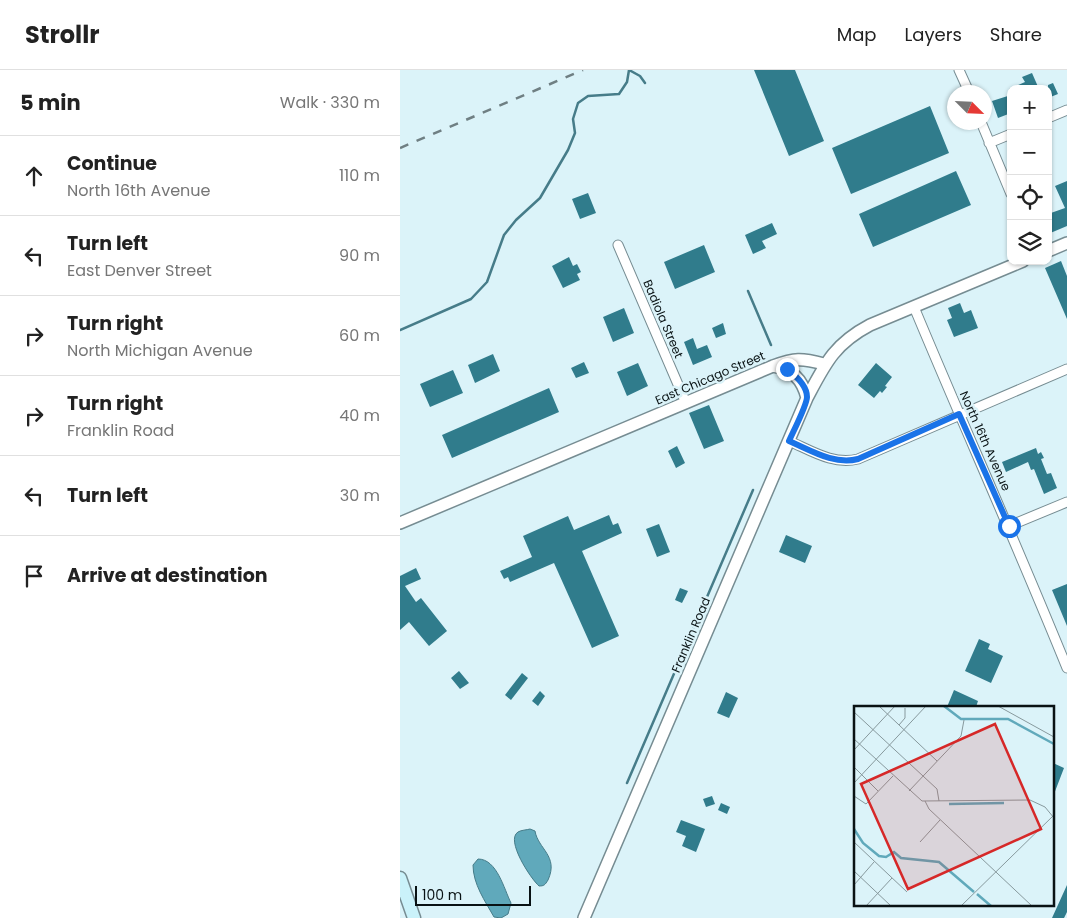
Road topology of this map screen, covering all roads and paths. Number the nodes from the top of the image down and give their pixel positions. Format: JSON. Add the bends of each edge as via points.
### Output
{"nodes":[{"id":1,"x":959,"y":70,"type":"edge"},
{"id":2,"x":966,"y":85,"type":"edge"},
{"id":3,"x":1067,"y":110,"type":"edge"},
{"id":4,"x":1052,"y":116,"type":"edge"},
{"id":5,"x":984,"y":130,"type":"edge"},
{"id":6,"x":1007,"y":136,"type":"edge"},
{"id":7,"x":989,"y":143,"type":"junction"},
{"id":8,"x":1007,"y":185,"type":"edge"},
{"id":9,"x":1067,"y":243,"type":"edge"},
{"id":10,"x":618,"y":244,"type":"dead end"},
{"id":11,"x":1052,"y":249,"type":"edge"},
{"id":12,"x":1014,"y":265,"type":"edge"},
{"id":13,"x":914,"y":307,"type":"junction"},
{"id":14,"x":824,"y":364,"type":"junction"},
{"id":15,"x":773,"y":366,"type":"junction"},
{"id":16,"x":1067,"y":369,"type":"edge"},
{"id":17,"x":807,"y":398,"type":"junction"},
{"id":18,"x":686,"y":403,"type":"junction"},
{"id":19,"x":959,"y":414,"type":"junction"},
{"id":20,"x":789,"y":441,"type":"junction"},
{"id":21,"x":1067,"y":502,"type":"edge"},
{"id":22,"x":400,"y":522,"type":"edge"},
{"id":23,"x":1009,"y":526,"type":"junction"},
{"id":24,"x":1067,"y":668,"type":"edge"},
{"id":25,"x":400,"y":878,"type":"edge"},
{"id":26,"x":414,"y":918,"type":"edge"},
{"id":27,"x":584,"y":918,"type":"edge"}],
"edges":[{"from":1,"to":2,"type":"street"},
{"from":3,"to":4,"type":"street"},
{"from":5,"to":7,"type":"street"},
{"from":6,"to":7,"type":"street"},
{"from":7,"to":8,"type":"street"},
{"from":9,"to":11,"type":"street"},
{"from":10,"to":18,"type":"street","name":"Badiola Street"},
{"from":12,"to":13,"type":"street"},
{"from":13,"to":14,"type":"street","via":[[860,330],[834,351]]},
{"from":13,"to":19,"type":"street","name":"North 16th Avenue"},
{"from":14,"to":15,"type":"street","name":"East Chicago Street","via":[[805,359]]},
{"from":14,"to":17,"type":"street","name":"Franklin Road"},
{"from":15,"to":17,"type":"street","via":[[792,372],[804,387]]},
{"from":15,"to":18,"type":"street","name":"East Chicago Street"},
{"from":16,"to":19,"type":"street"},
{"from":17,"to":20,"type":"street","name":"Franklin Road"},
{"from":18,"to":22,"type":"street","name":"East Chicago Street"},
{"from":19,"to":20,"type":"street","via":[[847,462]]},
{"from":19,"to":23,"type":"street","name":"North 16th Avenue"},
{"from":20,"to":27,"type":"street","name":"Franklin Road"},
{"from":21,"to":23,"type":"street"},
{"from":23,"to":24,"type":"street","name":"North 16th Avenue"},
{"from":25,"to":26,"type":"main road"}]}
